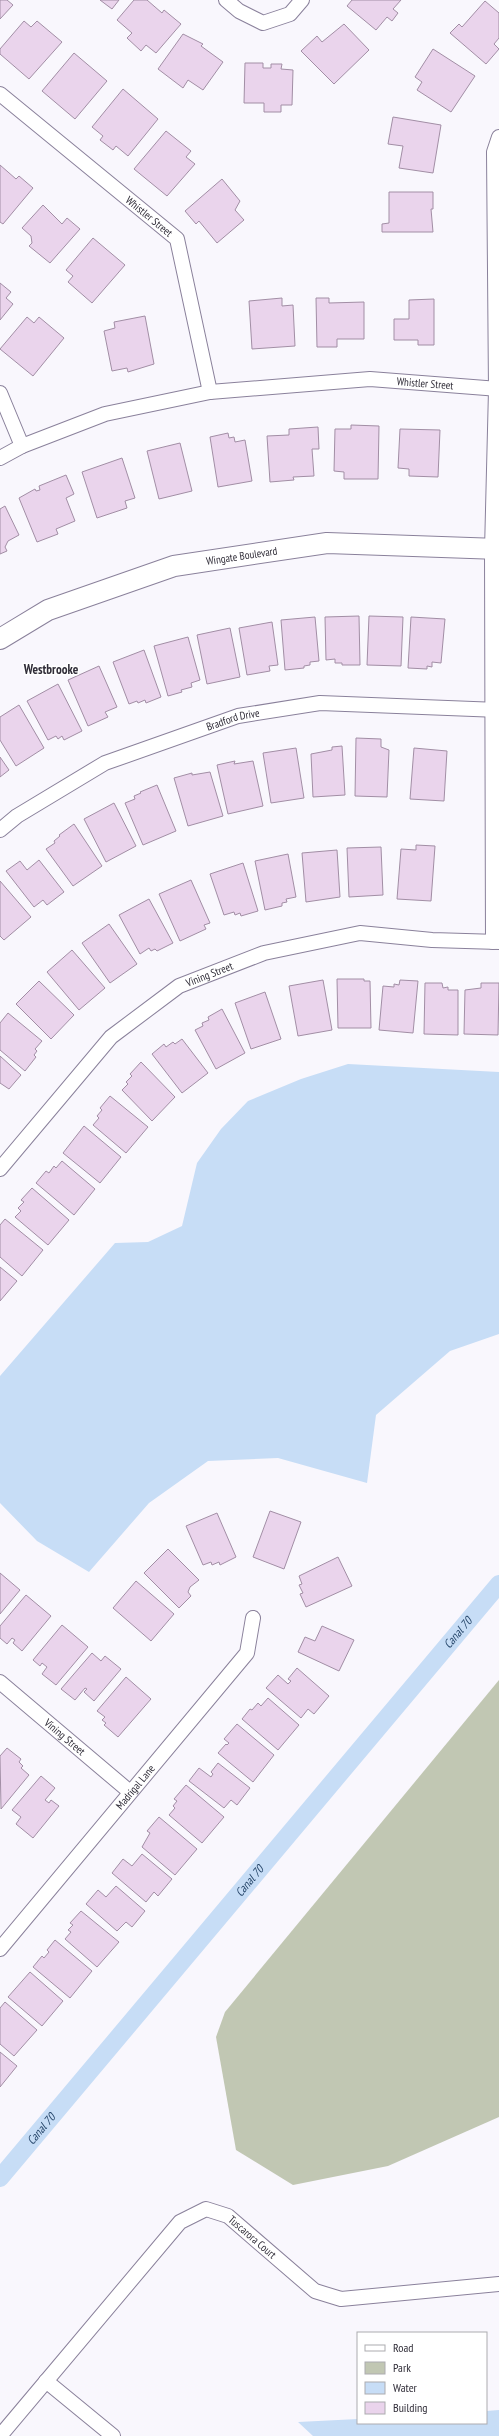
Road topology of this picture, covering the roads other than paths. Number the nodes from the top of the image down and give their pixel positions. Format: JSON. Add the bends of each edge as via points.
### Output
{"nodes":[{"id":1,"x":226,"y":0,"type":"edge"},
{"id":2,"x":302,"y":0,"type":"edge"},
{"id":3,"x":0,"y":94,"type":"edge"},
{"id":4,"x":499,"y":137,"type":"edge"},
{"id":5,"x":497,"y":389,"type":"edge"},
{"id":6,"x":210,"y":392,"type":"junction"},
{"id":7,"x":0,"y":393,"type":"edge"},
{"id":8,"x":22,"y":446,"type":"junction"},
{"id":9,"x":0,"y":458,"type":"edge"},
{"id":10,"x":495,"y":549,"type":"edge"},
{"id":11,"x":0,"y":639,"type":"edge"},
{"id":12,"x":495,"y":710,"type":"edge"},
{"id":13,"x":0,"y":830,"type":"edge"},
{"id":14,"x":496,"y":942,"type":"edge"},
{"id":15,"x":0,"y":1169,"type":"edge"},
{"id":16,"x":253,"y":1618,"type":"dead end"},
{"id":17,"x":0,"y":1682,"type":"edge"},
{"id":18,"x":130,"y":1792,"type":"junction"},
{"id":19,"x":0,"y":1949,"type":"edge"},
{"id":20,"x":499,"y":2284,"type":"edge"},
{"id":21,"x":46,"y":2381,"type":"junction"},
{"id":22,"x":0,"y":2436,"type":"edge"},
{"id":23,"x":113,"y":2436,"type":"edge"}],
"edges":[{"from":1,"to":2,"type":"street","via":[[239,11],[263,23],[290,14]]},
{"from":3,"to":6,"type":"street","name":"Whistler Street","via":[[177,239]]},
{"from":4,"to":5,"type":"street","via":[[494,152]]},
{"from":5,"to":6,"type":"street","name":"Whistler Street","via":[[370,379]]},
{"from":5,"to":10,"type":"street"},
{"from":6,"to":8,"type":"street","name":"Whistler Street","via":[[105,414]]},
{"from":7,"to":8,"type":"street"},
{"from":8,"to":9,"type":"street","name":"Whistler Street"},
{"from":10,"to":11,"type":"street","name":"Wingate Boulevard","via":[[327,543],[174,566],[48,610]]},
{"from":10,"to":12,"type":"street"},
{"from":12,"to":13,"type":"street","name":"Bradford Drive","via":[[320,703],[238,716],[105,763],[17,816]]},
{"from":12,"to":14,"type":"street"},
{"from":14,"to":15,"type":"street","name":"Vining Street","via":[[432,940],[360,933],[264,953],[179,986],[111,1037]]},
{"from":16,"to":18,"type":"street","name":"Madrigal Lane","via":[[247,1653]]},
{"from":17,"to":18,"type":"street","name":"Vining Street"},
{"from":18,"to":19,"type":"street","name":"Madrigal Lane"},
{"from":20,"to":21,"type":"street","name":"Tuscarora Court","via":[[341,2299],[315,2291],[228,2216],[206,2209],[180,2222]]},
{"from":21,"to":22,"type":"street","name":"Tuscarora Court"},
{"from":21,"to":23,"type":"street"}]}
